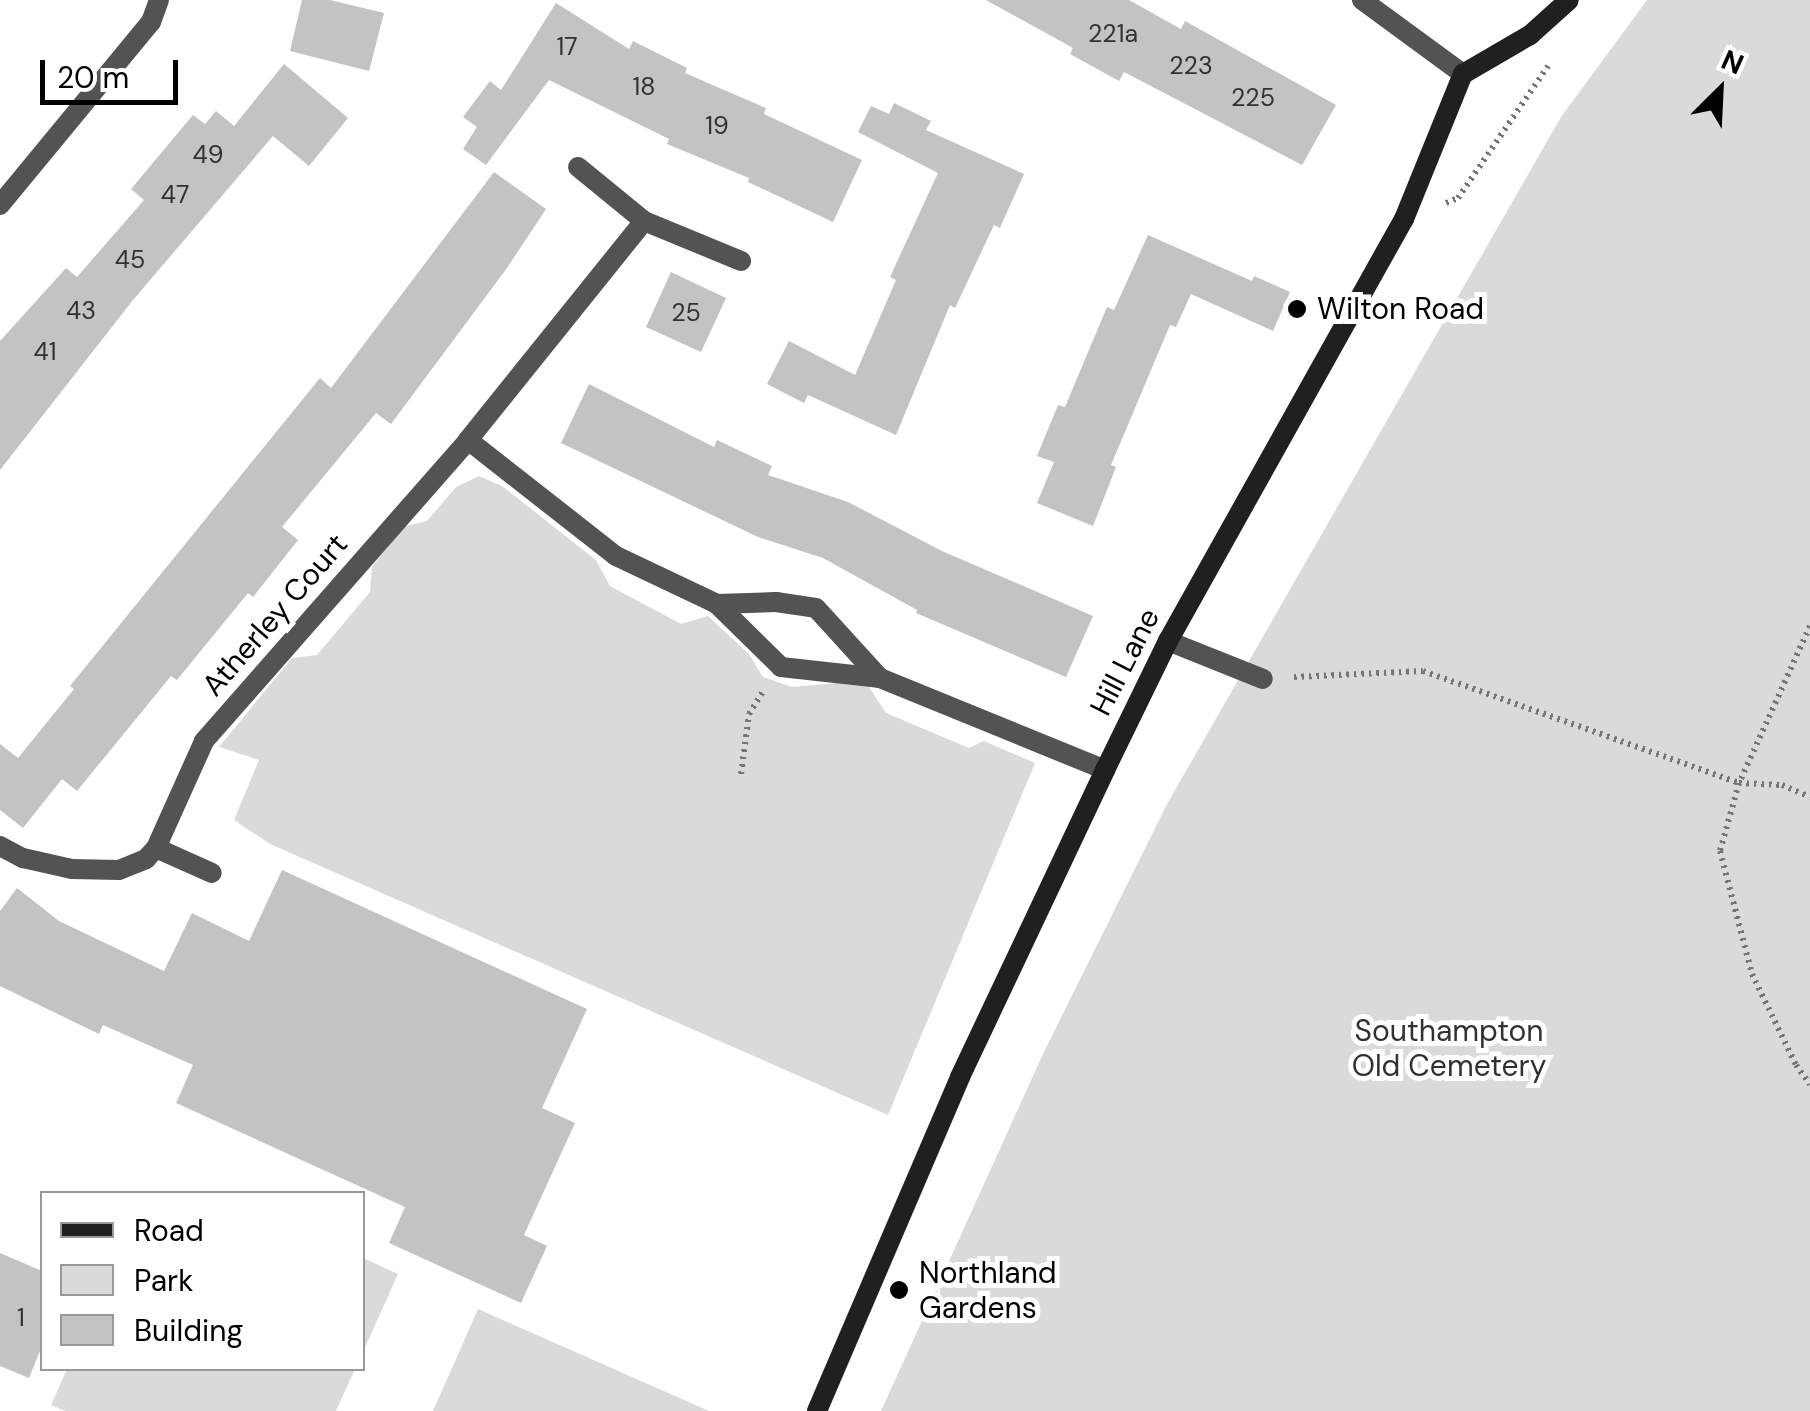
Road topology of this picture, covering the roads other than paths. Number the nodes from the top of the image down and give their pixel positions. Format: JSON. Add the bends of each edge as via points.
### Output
{"nodes":[{"id":1,"x":158,"y":0,"type":"edge"},
{"id":2,"x":1362,"y":0,"type":"edge"},
{"id":3,"x":1564,"y":6,"type":"edge"},
{"id":4,"x":1463,"y":74,"type":"junction"},
{"id":5,"x":578,"y":168,"type":"dead end"},
{"id":6,"x":0,"y":205,"type":"edge"},
{"id":7,"x":644,"y":221,"type":"junction"},
{"id":8,"x":740,"y":261,"type":"dead end"},
{"id":9,"x":468,"y":440,"type":"junction"},
{"id":10,"x":717,"y":604,"type":"junction"},
{"id":11,"x":1168,"y":641,"type":"junction"},
{"id":12,"x":880,"y":678,"type":"junction"},
{"id":13,"x":1262,"y":679,"type":"road end"},
{"id":14,"x":1105,"y":770,"type":"junction"},
{"id":15,"x":0,"y":846,"type":"edge"},
{"id":16,"x":156,"y":848,"type":"junction"},
{"id":17,"x":212,"y":873,"type":"dead end"},
{"id":18,"x":817,"y":1411,"type":"edge"}],
"edges":[{"from":1,"to":6,"type":"street","via":[[151,22]]},
{"from":2,"to":4,"type":"street"},
{"from":3,"to":4,"type":"street","via":[[1530,35]]},
{"from":4,"to":11,"type":"street","name":"Hill Lane","via":[[1404,219]]},
{"from":5,"to":7,"type":"street"},
{"from":7,"to":8,"type":"street"},
{"from":7,"to":9,"type":"street","name":"Atherley Court"},
{"from":9,"to":10,"type":"street","via":[[616,556]]},
{"from":9,"to":16,"type":"street","name":"Atherley Court","via":[[204,741]]},
{"from":10,"to":12,"type":"street","via":[[781,666]]},
{"from":10,"to":12,"type":"street","via":[[816,608]]},
{"from":11,"to":13,"type":"street"},
{"from":11,"to":14,"type":"street","name":"Hill Lane"},
{"from":12,"to":14,"type":"street"},
{"from":14,"to":18,"type":"street","name":"Hill Lane","via":[[960,1078]]},
{"from":15,"to":16,"type":"street","via":[[72,869],[120,870],[146,860]]},
{"from":16,"to":17,"type":"street"}]}
